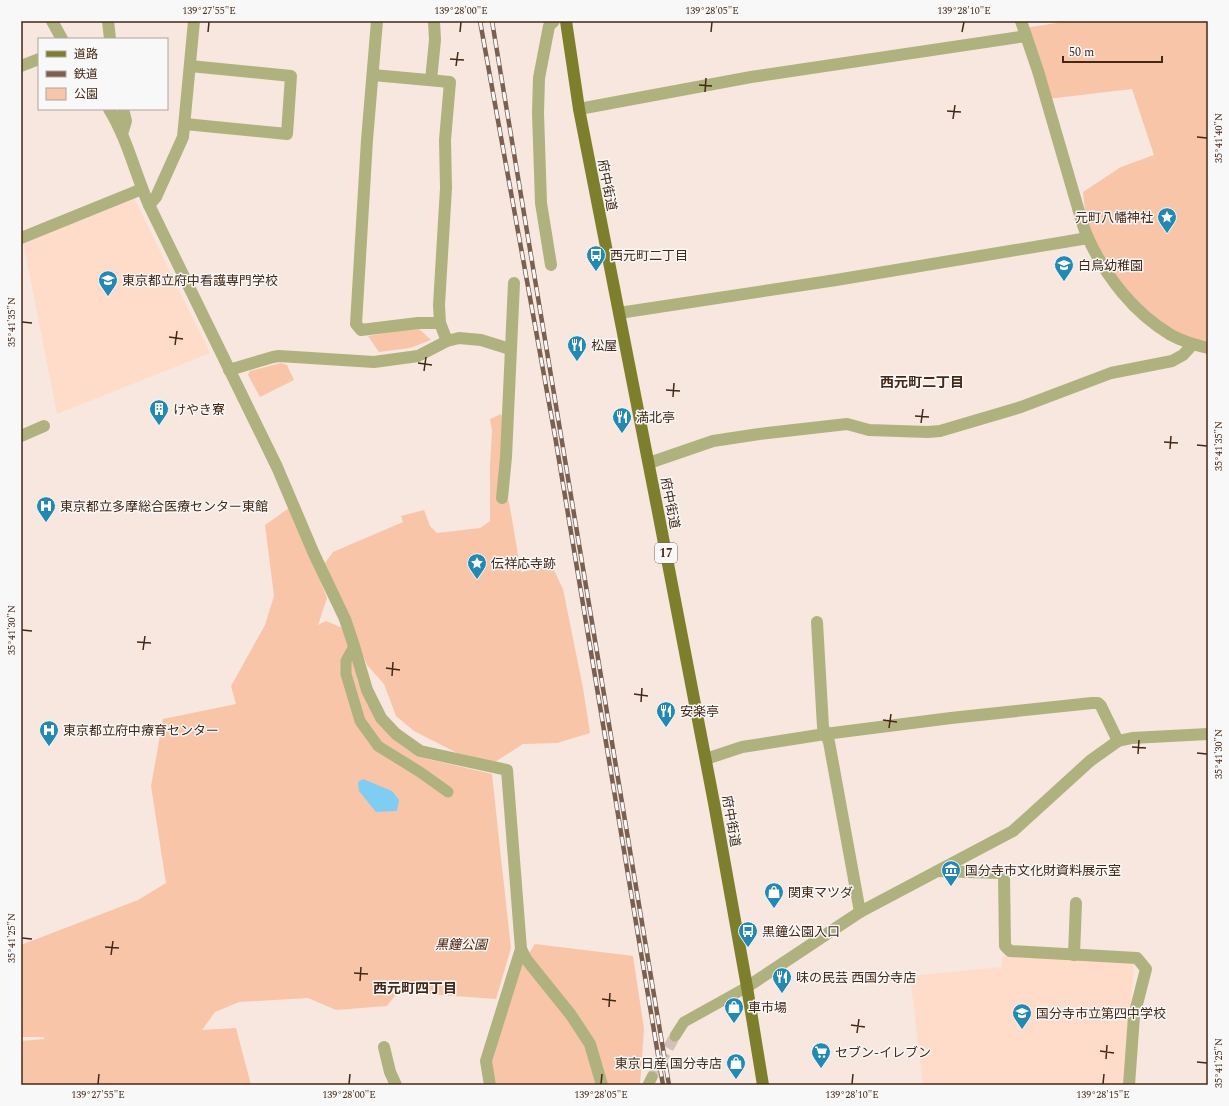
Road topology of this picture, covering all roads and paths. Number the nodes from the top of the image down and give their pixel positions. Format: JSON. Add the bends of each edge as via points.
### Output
{"nodes":[{"id":1,"x":52,"y":21,"type":"edge"},
{"id":2,"x":108,"y":21,"type":"edge"},
{"id":3,"x":194,"y":21,"type":"edge"},
{"id":4,"x":377,"y":21,"type":"edge"},
{"id":5,"x":434,"y":21,"type":"edge"},
{"id":6,"x":554,"y":21,"type":"edge"},
{"id":7,"x":566,"y":21,"type":"edge"},
{"id":8,"x":1021,"y":21,"type":"edge"},
{"id":9,"x":1026,"y":36,"type":"junction"},
{"id":10,"x":61,"y":38,"type":"edge"},
{"id":11,"x":110,"y":38,"type":"edge"},
{"id":12,"x":38,"y":59,"type":"edge"},
{"id":13,"x":21,"y":66,"type":"edge"},
{"id":14,"x":190,"y":66,"type":"junction"},
{"id":15,"x":373,"y":75,"type":"junction"},
{"id":16,"x":431,"y":80,"type":"junction"},
{"id":17,"x":579,"y":109,"type":"junction"},
{"id":18,"x":110,"y":110,"type":"edge"},
{"id":19,"x":124,"y":110,"type":"edge"},
{"id":20,"x":185,"y":124,"type":"junction"},
{"id":21,"x":122,"y":134,"type":"junction"},
{"id":22,"x":142,"y":189,"type":"junction"},
{"id":23,"x":149,"y":205,"type":"junction"},
{"id":24,"x":21,"y":238,"type":"edge"},
{"id":25,"x":1088,"y":238,"type":"junction"},
{"id":26,"x":551,"y":265,"type":"dead end"},
{"id":27,"x":514,"y":283,"type":"dead end"},
{"id":28,"x":619,"y":312,"type":"junction"},
{"id":29,"x":440,"y":323,"type":"junction"},
{"id":30,"x":447,"y":341,"type":"junction"},
{"id":31,"x":1193,"y":344,"type":"junction"},
{"id":32,"x":1208,"y":348,"type":"edge"},
{"id":33,"x":510,"y":349,"type":"junction"},
{"id":34,"x":229,"y":370,"type":"junction"},
{"id":35,"x":44,"y":426,"type":"dead end"},
{"id":36,"x":21,"y":436,"type":"edge"},
{"id":37,"x":649,"y":462,"type":"junction"},
{"id":38,"x":502,"y":498,"type":"dead end"},
{"id":39,"x":817,"y":622,"type":"dead end"},
{"id":40,"x":354,"y":646,"type":"junction"},
{"id":41,"x":825,"y":734,"type":"junction"},
{"id":42,"x":1208,"y":734,"type":"edge"},
{"id":43,"x":1118,"y":741,"type":"junction"},
{"id":44,"x":706,"y":759,"type":"junction"},
{"id":45,"x":448,"y":792,"type":"dead end"},
{"id":46,"x":937,"y":871,"type":"junction"},
{"id":47,"x":1076,"y":903,"type":"dead end"},
{"id":48,"x":860,"y":912,"type":"junction"},
{"id":49,"x":521,"y":948,"type":"junction"},
{"id":50,"x":1074,"y":954,"type":"junction"},
{"id":51,"x":747,"y":987,"type":"junction"},
{"id":52,"x":675,"y":1036,"type":"tunnel mouth"},
{"id":53,"x":384,"y":1047,"type":"dead end"},
{"id":54,"x":396,"y":1085,"type":"edge"},
{"id":55,"x":490,"y":1085,"type":"edge"},
{"id":56,"x":602,"y":1085,"type":"edge"},
{"id":57,"x":763,"y":1085,"type":"edge"},
{"id":58,"x":1129,"y":1085,"type":"edge"}],
"edges":[{"from":1,"to":10,"type":"street"},
{"from":2,"to":11,"type":"street"},
{"from":3,"to":14,"type":"street"},
{"from":4,"to":15,"type":"street"},
{"from":5,"to":16,"type":"street"},
{"from":6,"to":26,"type":"street","via":[[549,26],[539,78],[538,113],[541,202]]},
{"from":7,"to":17,"type":"main road","name":"府中街道","number":"17"},
{"from":8,"to":9,"type":"street"},
{"from":9,"to":17,"type":"street","via":[[751,77]]},
{"from":9,"to":25,"type":"street"},
{"from":12,"to":13,"type":"street"},
{"from":14,"to":20,"type":"street"},
{"from":14,"to":20,"type":"street","via":[[291,76],[287,134]]},
{"from":15,"to":16,"type":"street"},
{"from":15,"to":29,"type":"street","via":[[356,324],[361,330]]},
{"from":16,"to":29,"type":"street","via":[[450,82],[445,140],[446,188]]},
{"from":17,"to":28,"type":"main road","name":"府中街道","number":"17"},
{"from":18,"to":21,"type":"street"},
{"from":19,"to":21,"type":"street","via":[[126,121]]},
{"from":20,"to":23,"type":"street","via":[[183,137],[156,197]]},
{"from":21,"to":22,"type":"street"},
{"from":22,"to":23,"type":"street"},
{"from":22,"to":24,"type":"street"},
{"from":23,"to":34,"type":"street"},
{"from":25,"to":28,"type":"street","via":[[836,280]]},
{"from":25,"to":31,"type":"street","via":[[1111,279],[1134,305],[1172,335]]},
{"from":27,"to":33,"type":"street"},
{"from":28,"to":37,"type":"main road","name":"府中街道","number":"17"},
{"from":29,"to":30,"type":"street"},
{"from":30,"to":33,"type":"street","via":[[459,338],[481,340]]},
{"from":30,"to":34,"type":"street","via":[[418,356],[374,362],[280,356]]},
{"from":31,"to":32,"type":"street"},
{"from":31,"to":37,"type":"street","via":[[1183,355],[1172,361],[1111,373],[1021,407],[940,431],[869,430],[847,424],[713,441]]},
{"from":33,"to":38,"type":"street"},
{"from":34,"to":40,"type":"street","via":[[277,467],[345,619]]},
{"from":35,"to":36,"type":"street"},
{"from":37,"to":44,"type":"main road","name":"府中街道","number":"17"},
{"from":39,"to":41,"type":"street"},
{"from":40,"to":45,"type":"street","via":[[346,661],[346,674],[360,721],[378,746]]},
{"from":40,"to":49,"type":"street","via":[[374,705],[381,718],[396,734],[420,751],[506,770]]},
{"from":41,"to":43,"type":"street","via":[[1098,703]]},
{"from":41,"to":44,"type":"street","via":[[742,747]]},
{"from":41,"to":48,"type":"street","via":[[829,742]]},
{"from":42,"to":43,"type":"street"},
{"from":43,"to":46,"type":"street","via":[[1090,761],[1013,830]]},
{"from":44,"to":51,"type":"main road","name":"府中街道","number":"17"},
{"from":46,"to":48,"type":"street"},
{"from":46,"to":50,"type":"street","via":[[1004,875],[1005,946],[1010,951]]},
{"from":47,"to":50,"type":"street"},
{"from":48,"to":51,"type":"street"},
{"from":49,"to":55,"type":"street","via":[[486,1061]]},
{"from":49,"to":56,"type":"street","via":[[526,959],[572,1015],[590,1044]]},
{"from":50,"to":58,"type":"street","via":[[1136,958],[1146,969],[1134,1016]]},
{"from":51,"to":52,"type":"street","via":[[684,1022]]},
{"from":51,"to":57,"type":"main road","name":"府中街道","number":"17"},
{"from":53,"to":54,"type":"street"}]}
